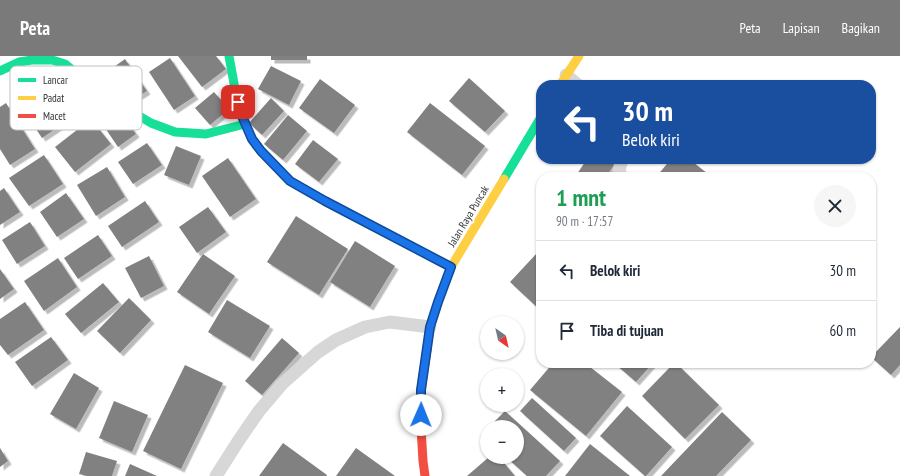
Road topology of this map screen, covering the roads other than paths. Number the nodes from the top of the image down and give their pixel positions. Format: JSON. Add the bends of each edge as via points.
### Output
{"nodes":[{"id":1,"x":229,"y":56,"type":"edge"},
{"id":2,"x":579,"y":56,"type":"edge"},
{"id":3,"x":10,"y":66,"type":"edge"},
{"id":4,"x":11,"y":66,"type":"edge"},
{"id":5,"x":67,"y":66,"type":"edge"},
{"id":6,"x":0,"y":71,"type":"edge"},
{"id":7,"x":563,"y":80,"type":"edge"},
{"id":8,"x":142,"y":118,"type":"edge"},
{"id":9,"x":245,"y":124,"type":"junction"},
{"id":10,"x":536,"y":125,"type":"edge"},
{"id":11,"x":451,"y":267,"type":"junction"},
{"id":12,"x":430,"y":327,"type":"junction"},
{"id":13,"x":216,"y":476,"type":"edge"},
{"id":14,"x":425,"y":476,"type":"edge"}],
"edges":[{"from":1,"to":9,"type":"main road"},
{"from":2,"to":7,"type":"main road"},
{"from":3,"to":6,"type":"main road"},
{"from":4,"to":5,"type":"main road","via":[[32,60],[52,60]]},
{"from":8,"to":9,"type":"main road","via":[[175,132],[206,134]]},
{"from":9,"to":11,"type":"main road","via":[[261,151],[290,181]]},
{"from":10,"to":11,"type":"main road","name":"Jalan Raya Puncak"},
{"from":11,"to":12,"type":"main road","name":"Jalan Raya Puncak"},
{"from":12,"to":13,"type":"lane","via":[[390,322],[365,327],[336,340],[318,352],[282,384],[259,411]]},
{"from":12,"to":14,"type":"main road","name":"Jalan Raya Puncak","via":[[421,390],[420,428]]}]}
